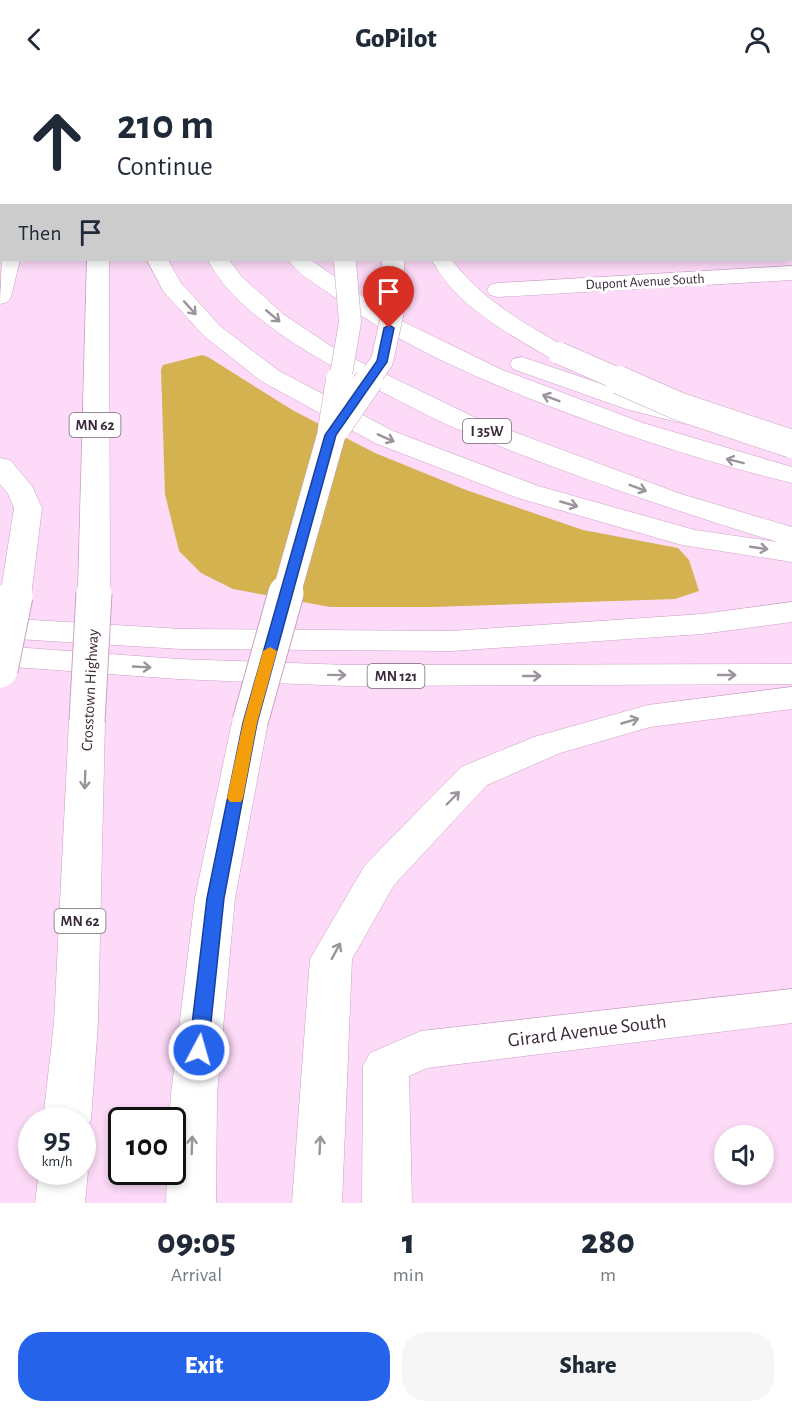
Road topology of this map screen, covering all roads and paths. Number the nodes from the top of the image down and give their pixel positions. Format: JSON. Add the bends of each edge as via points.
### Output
{"nodes":[{"id":1,"x":9,"y":261,"type":"edge"},
{"id":2,"x":85,"y":261,"type":"edge"},
{"id":3,"x":98,"y":261,"type":"edge"},
{"id":4,"x":159,"y":261,"type":"edge"},
{"id":5,"x":219,"y":261,"type":"edge"},
{"id":6,"x":300,"y":261,"type":"edge"},
{"id":7,"x":345,"y":261,"type":"edge"},
{"id":8,"x":393,"y":261,"type":"edge"},
{"id":9,"x":443,"y":261,"type":"edge"},
{"id":10,"x":648,"y":261,"type":"edge"},
{"id":11,"x":792,"y":273,"type":"edge"},
{"id":12,"x":660,"y":280,"type":"junction"},
{"id":13,"x":498,"y":290,"type":"dead end"},
{"id":14,"x":0,"y":295,"type":"edge"},
{"id":15,"x":373,"y":314,"type":"junction"},
{"id":16,"x":96,"y":318,"type":"junction"},
{"id":17,"x":792,"y":434,"type":"edge"},
{"id":18,"x":331,"y":435,"type":"junction"},
{"id":19,"x":792,"y":444,"type":"edge"},
{"id":20,"x":0,"y":466,"type":"edge"},
{"id":21,"x":792,"y":475,"type":"edge"},
{"id":22,"x":792,"y":537,"type":"edge"},
{"id":23,"x":792,"y":553,"type":"edge"},
{"id":24,"x":792,"y":612,"type":"edge"},
{"id":25,"x":0,"y":628,"type":"edge"},
{"id":26,"x":0,"y":656,"type":"edge"},
{"id":27,"x":0,"y":670,"type":"edge"},
{"id":28,"x":792,"y":674,"type":"edge"},
{"id":29,"x":792,"y":698,"type":"edge"},
{"id":30,"x":792,"y":1006,"type":"edge"},
{"id":31,"x":69,"y":1107,"type":"edge"},
{"id":32,"x":62,"y":1185,"type":"edge"},
{"id":33,"x":60,"y":1203,"type":"edge"},
{"id":34,"x":191,"y":1203,"type":"edge"},
{"id":35,"x":317,"y":1203,"type":"edge"},
{"id":36,"x":387,"y":1203,"type":"edge"}],
"edges":[{"from":1,"to":14,"type":"main road"},
{"from":2,"to":16,"type":"main road"},
{"from":3,"to":16,"type":"main road","name":"Crosstown Highway","number":"MN 62"},
{"from":4,"to":23,"type":"main road","one_way":true,"via":[[171,285],[212,331],[270,376],[384,437],[528,492],[682,536]]},
{"from":5,"to":22,"type":"main road","number":"I 35W","one_way":true,"via":[[234,282],[275,319],[329,356],[456,419],[671,500]]},
{"from":6,"to":15,"type":"main road"},
{"from":7,"to":18,"type":"main road","bridge":true,"via":[[350,322]]},
{"from":8,"to":18,"type":"main road","bridge":true,"via":[[393,311],[382,362]]},
{"from":9,"to":19,"type":"main road","bridge":true,"via":[[486,307],[559,353],[678,406]]},
{"from":10,"to":12,"type":"main road"},
{"from":11,"to":12,"type":"main road","name":"Dupont Avenue South"},
{"from":12,"to":13,"type":"main road","name":"Dupont Avenue South"},
{"from":15,"to":17,"type":"main road","via":[[457,339],[635,404]]},
{"from":21,"to":15,"type":"main road","one_way":true,"via":[[629,429],[553,400],[465,363]]},
{"from":16,"to":31,"type":"main road","name":"Crosstown Highway","number":"MN 62","one_way":true,"bridge":true,"via":[[94,590]]},
{"from":34,"to":18,"type":"main road","one_way":true,"bridge":true,"via":[[194,1094],[215,898],[250,723]]},
{"from":20,"to":27,"type":"main road","bridge":true,"via":[[22,492],[28,508]]},
{"from":24,"to":25,"type":"main road","number":"MN 121","via":[[702,624],[451,641],[181,639]]},
{"from":26,"to":28,"type":"main road","number":"MN 121","one_way":true,"via":[[296,675]]},
{"from":35,"to":29,"type":"main road","one_way":true,"via":[[331,959],[378,875],[474,776],[547,745],[648,716]]},
{"from":30,"to":36,"type":"main road","name":"Girard Avenue South","via":[[421,1050],[386,1066]]},
{"from":32,"to":33,"type":"main road"}]}
